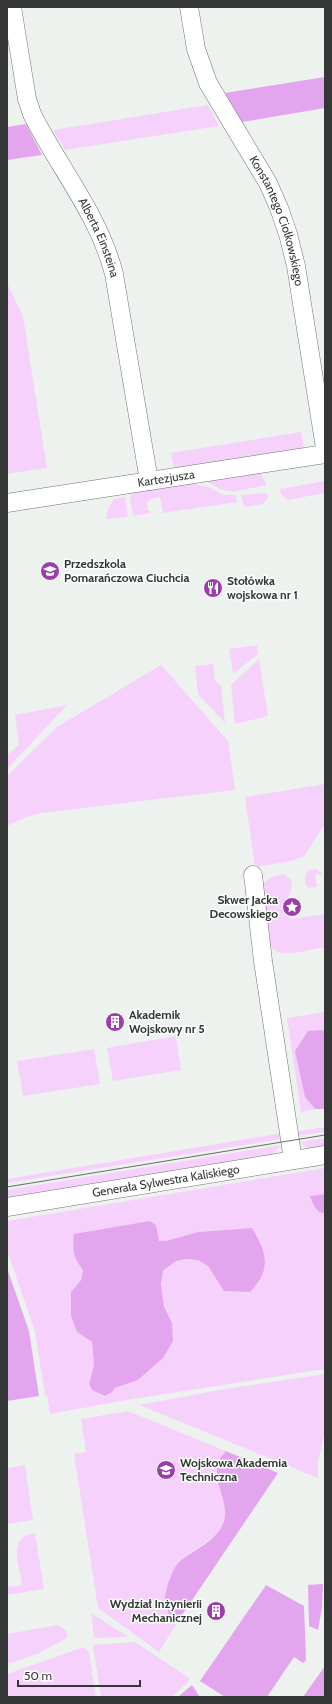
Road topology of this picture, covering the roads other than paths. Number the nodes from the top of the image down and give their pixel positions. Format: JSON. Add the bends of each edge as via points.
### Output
{"nodes":[{"id":1,"x":12,"y":7,"type":"edge"},
{"id":2,"x":189,"y":7,"type":"edge"},
{"id":3,"x":325,"y":448,"type":"edge"},
{"id":4,"x":325,"y":454,"type":"edge"},
{"id":5,"x":149,"y":481,"type":"junction"},
{"id":6,"x":7,"y":503,"type":"edge"},
{"id":7,"x":253,"y":875,"type":"dead end"},
{"id":8,"x":325,"y":1155,"type":"edge"},
{"id":9,"x":293,"y":1160,"type":"junction"},
{"id":10,"x":7,"y":1207,"type":"edge"}],
"edges":[{"from":1,"to":5,"type":"street","name":"Alberta Einsteina","via":[[27,99],[32,114],[88,209],[110,256]]},
{"from":2,"to":3,"type":"street","name":"Konstantego Ciołkowskiego","via":[[196,49],[208,83],[268,183],[288,234],[296,266]]},
{"from":4,"to":5,"type":"street","name":"Kartezjusza"},
{"from":5,"to":6,"type":"street","name":"Kartezjusza"},
{"from":7,"to":9,"type":"street","via":[[263,961]]},
{"from":8,"to":9,"type":"street","name":"Generała Sylwestra Kaliskiego"},
{"from":9,"to":10,"type":"street","name":"Generała Sylwestra Kaliskiego"}]}
